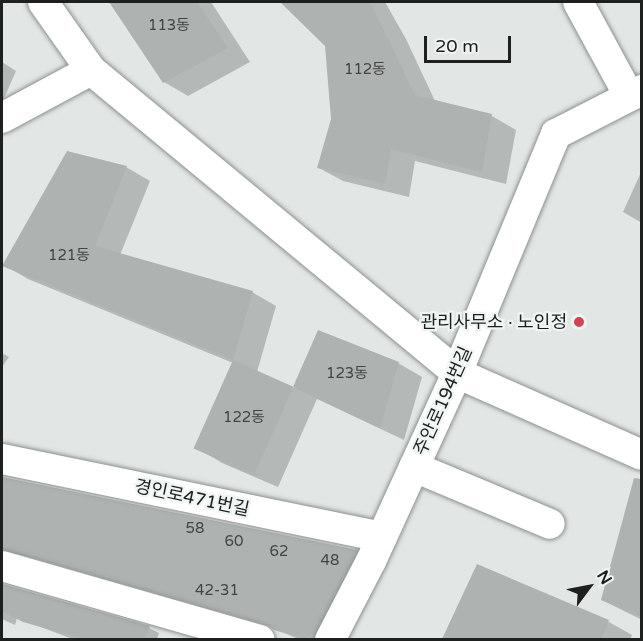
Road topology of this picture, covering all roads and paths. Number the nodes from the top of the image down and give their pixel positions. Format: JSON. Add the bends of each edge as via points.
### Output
{"nodes":[{"id":1,"x":43,"y":2,"type":"edge"},
{"id":2,"x":578,"y":2,"type":"edge"},
{"id":3,"x":91,"y":70,"type":"junction"},
{"id":4,"x":635,"y":93,"type":"edge"},
{"id":5,"x":2,"y":118,"type":"edge"},
{"id":6,"x":457,"y":373,"type":"junction"},
{"id":7,"x":642,"y":455,"type":"edge"},
{"id":8,"x":2,"y":459,"type":"edge"},
{"id":9,"x":414,"y":467,"type":"junction"},
{"id":10,"x":550,"y":524,"type":"dead end"},
{"id":11,"x":382,"y":537,"type":"junction"},
{"id":12,"x":2,"y":566,"type":"edge"},
{"id":13,"x":260,"y":639,"type":"edge"},
{"id":14,"x":330,"y":639,"type":"edge"}],
"edges":[{"from":1,"to":3,"type":"street"},
{"from":2,"to":4,"type":"street","name":"주안로194번길"},
{"from":3,"to":5,"type":"street"},
{"from":3,"to":6,"type":"street"},
{"from":4,"to":6,"type":"street","name":"주안로194번길","via":[[556,134]]},
{"from":6,"to":7,"type":"street"},
{"from":6,"to":9,"type":"street","name":"주안로194번길"},
{"from":8,"to":11,"type":"street","name":"경인로471번길"},
{"from":9,"to":10,"type":"street"},
{"from":9,"to":11,"type":"street","name":"주안로194번길"},
{"from":11,"to":14,"type":"street","name":"주안로194번길"},
{"from":12,"to":13,"type":"street"}]}
